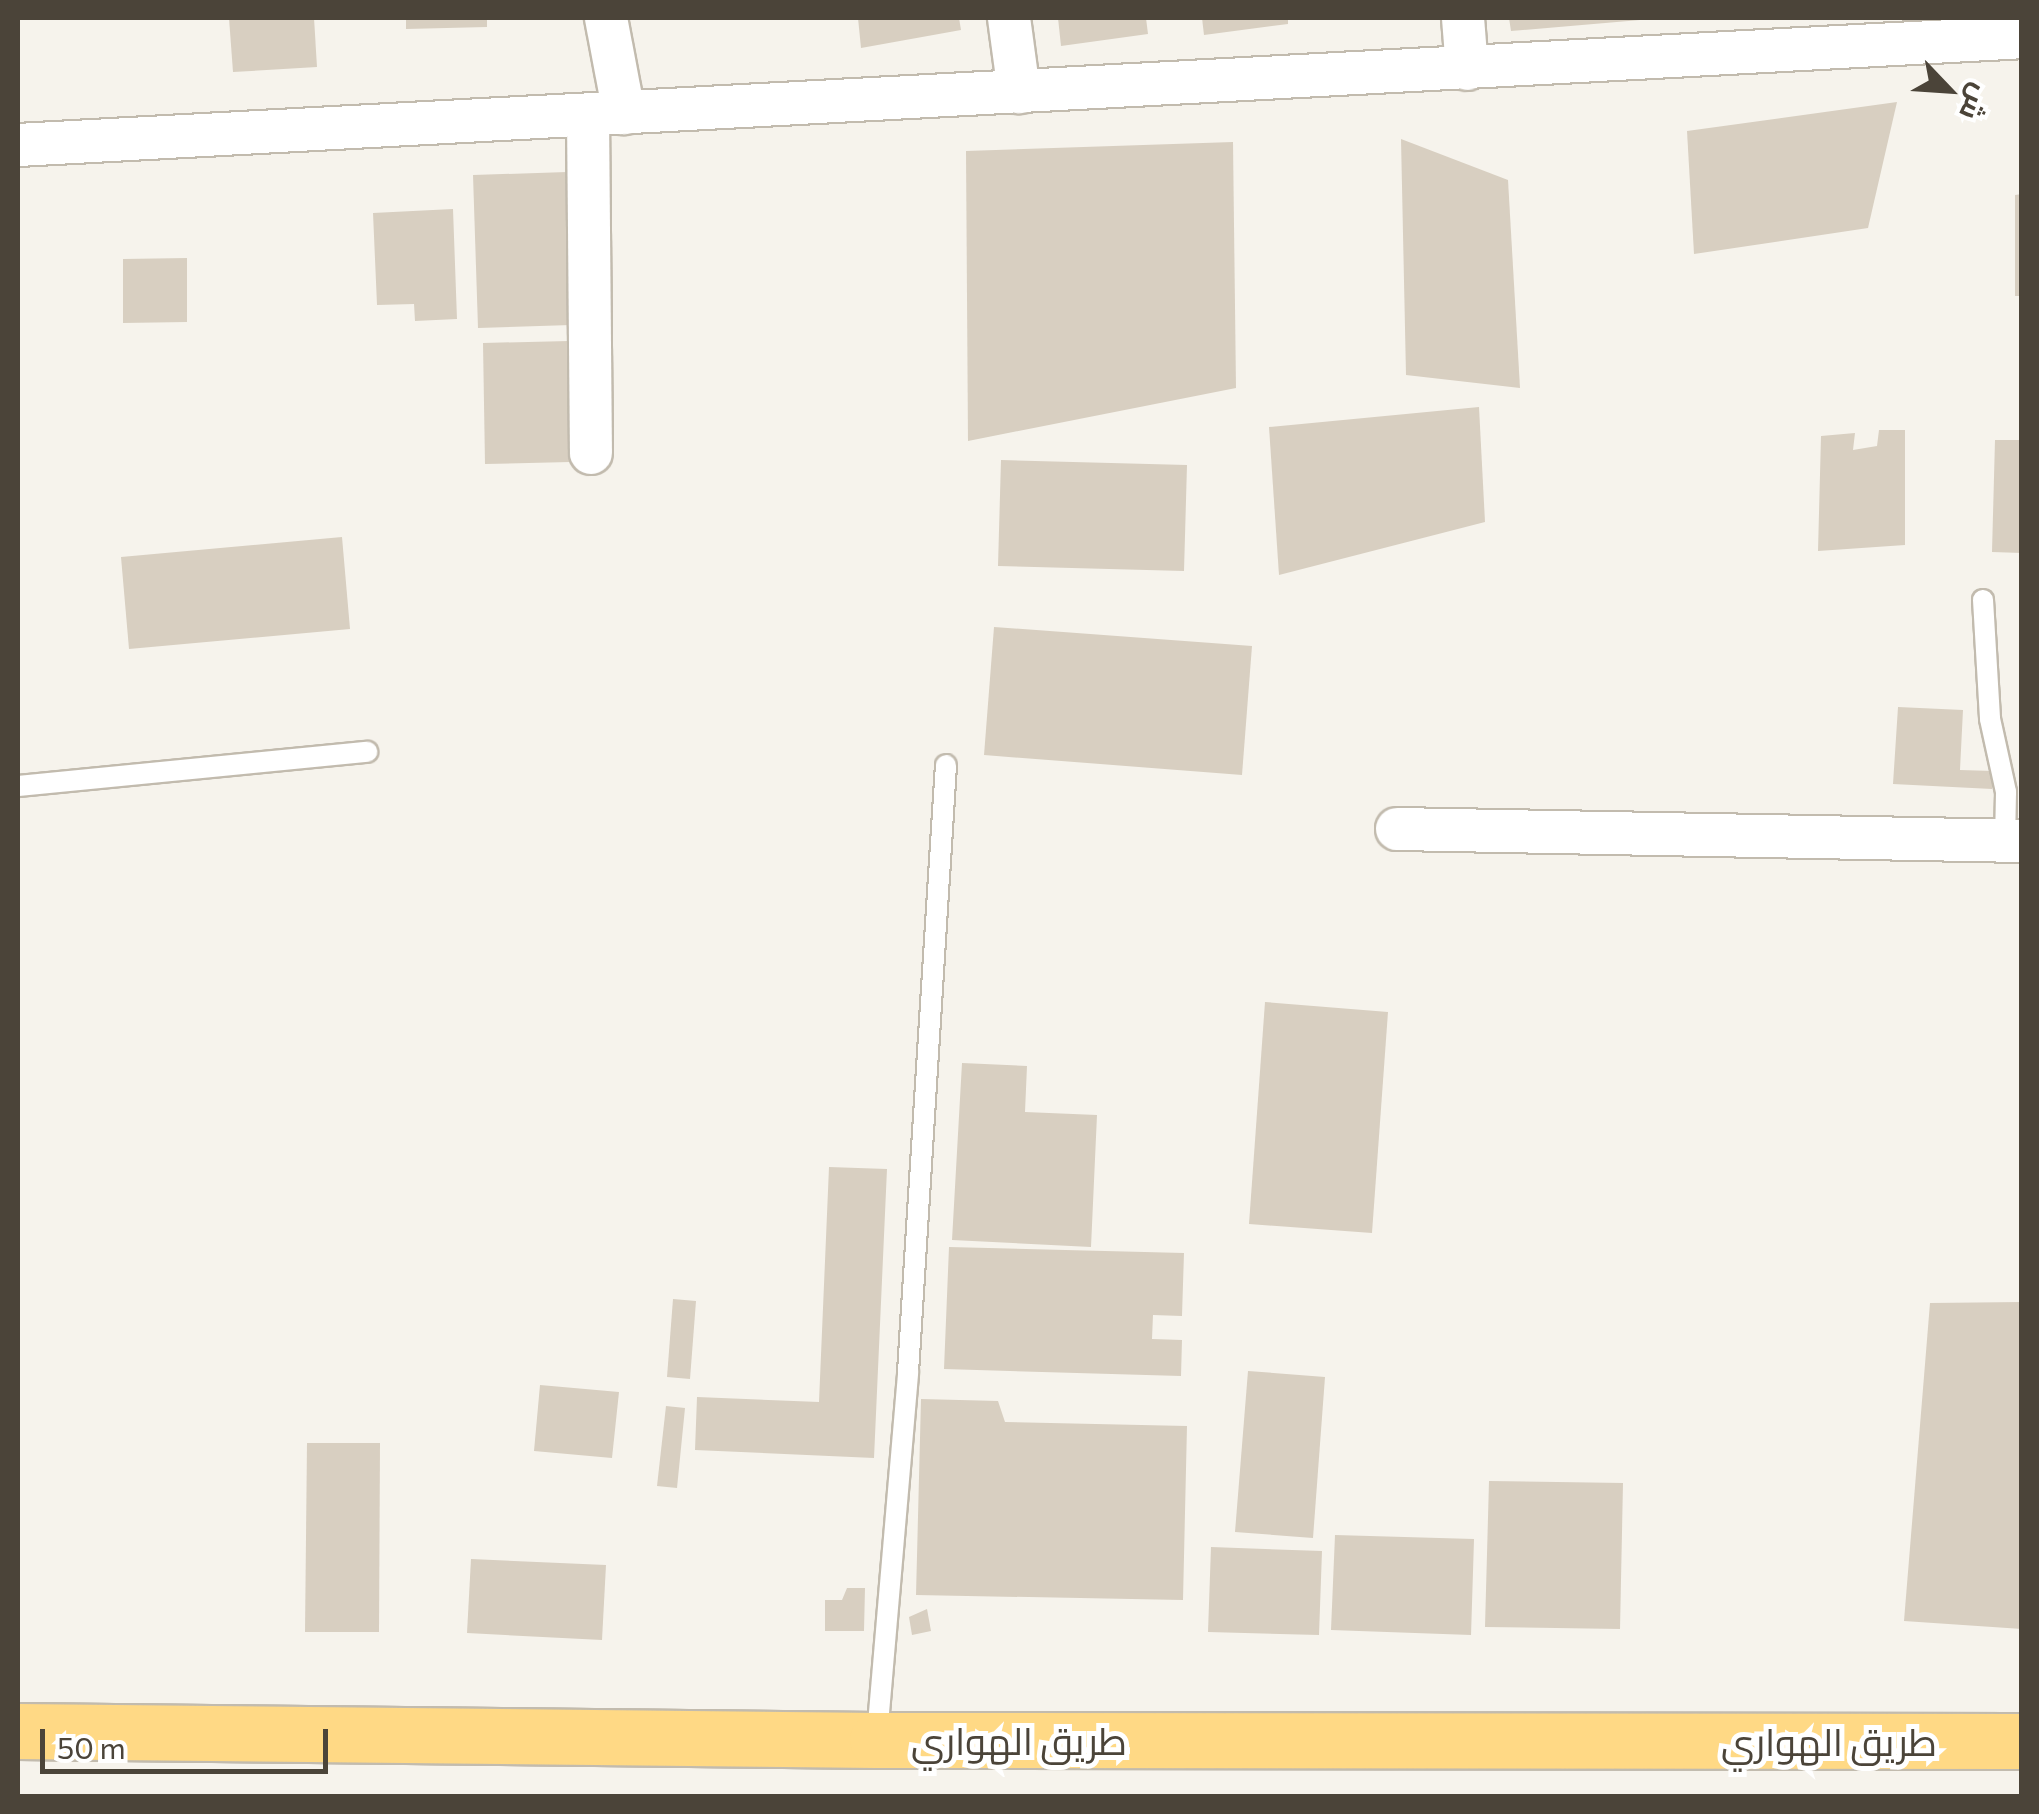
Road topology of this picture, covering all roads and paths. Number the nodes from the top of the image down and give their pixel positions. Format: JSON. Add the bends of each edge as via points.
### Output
{"nodes":[{"id":1,"x":606,"y":18,"type":"edge"},
{"id":2,"x":1009,"y":18,"type":"edge"},
{"id":3,"x":1463,"y":18,"type":"edge"},
{"id":4,"x":1943,"y":29,"type":"edge"},
{"id":5,"x":2022,"y":37,"type":"edge"},
{"id":6,"x":1467,"y":69,"type":"junction"},
{"id":7,"x":1019,"y":92,"type":"junction"},
{"id":8,"x":606,"y":114,"type":"junction"},
{"id":9,"x":18,"y":145,"type":"edge"},
{"id":10,"x":591,"y":453,"type":"dead end"},
{"id":11,"x":1983,"y":600,"type":"dead end"},
{"id":12,"x":368,"y":752,"type":"dead end"},
{"id":13,"x":946,"y":765,"type":"dead end"},
{"id":14,"x":18,"y":786,"type":"edge"},
{"id":15,"x":1397,"y":829,"type":"dead end"},
{"id":16,"x":2013,"y":842,"type":"edge"},
{"id":17,"x":18,"y":1732,"type":"edge"},
{"id":18,"x":877,"y":1740,"type":"junction"},
{"id":19,"x":2022,"y":1741,"type":"edge"}],
"edges":[{"from":1,"to":8,"type":"street"},
{"from":2,"to":7,"type":"street"},
{"from":3,"to":6,"type":"street"},
{"from":4,"to":5,"type":"street"},
{"from":4,"to":6,"type":"street"},
{"from":6,"to":7,"type":"street"},
{"from":7,"to":8,"type":"street"},
{"from":8,"to":9,"type":"street"},
{"from":8,"to":10,"type":"street"},
{"from":11,"to":16,"type":"lane","via":[[1990,719]]},
{"from":12,"to":14,"type":"lane"},
{"from":13,"to":18,"type":"lane"},
{"from":15,"to":16,"type":"street"},
{"from":17,"to":18,"type":"highway","name":"طريق الهواري"},
{"from":18,"to":19,"type":"highway","name":"طريق الهواري"}]}
